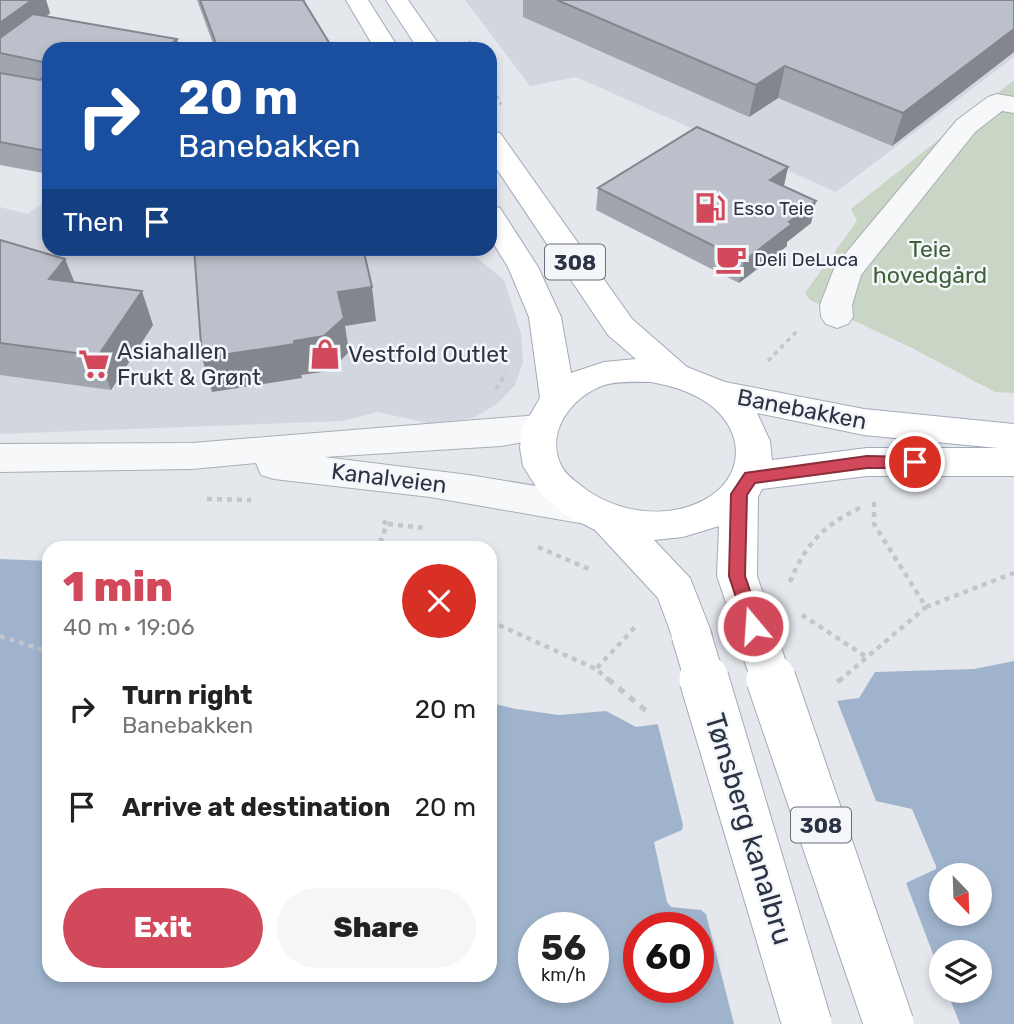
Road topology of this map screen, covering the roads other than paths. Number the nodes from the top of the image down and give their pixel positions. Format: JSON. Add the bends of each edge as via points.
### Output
{"nodes":[{"id":1,"x":357,"y":0,"type":"edge"},
{"id":2,"x":397,"y":0,"type":"edge"},
{"id":3,"x":383,"y":42,"type":"edge"},
{"id":4,"x":425,"y":42,"type":"edge"},
{"id":5,"x":1014,"y":105,"type":"edge"},
{"id":6,"x":497,"y":149,"type":"edge"},
{"id":7,"x":497,"y":225,"type":"edge"},
{"id":8,"x":837,"y":317,"type":"dead end"},
{"id":9,"x":674,"y":373,"type":"junction"},
{"id":10,"x":716,"y":392,"type":"junction"},
{"id":11,"x":557,"y":397,"type":"junction"},
{"id":12,"x":539,"y":428,"type":"junction"},
{"id":13,"x":1014,"y":437,"type":"edge"},
{"id":14,"x":192,"y":456,"type":"junction"},
{"id":15,"x":0,"y":458,"type":"edge"},
{"id":16,"x":1014,"y":462,"type":"edge"},
{"id":17,"x":745,"y":486,"type":"junction"},
{"id":18,"x":596,"y":514,"type":"junction"},
{"id":19,"x":807,"y":1024,"type":"edge"},
{"id":20,"x":889,"y":1024,"type":"edge"}],
"edges":[{"from":1,"to":3,"type":"main road"},
{"from":2,"to":4,"type":"main road"},
{"from":5,"to":8,"type":"street","via":[[998,102],[966,126],[846,273]]},
{"from":6,"to":9,"type":"main road","number":"308","via":[[620,327]]},
{"from":7,"to":11,"type":"main road","number":"308","via":[[523,267],[545,317]]},
{"from":9,"to":10,"type":"main road","number":"308"},
{"from":9,"to":11,"type":"main road","number":"308","via":[[598,374]]},
{"from":10,"to":13,"type":"main road","name":"Banebakken","via":[[864,422]]},
{"from":10,"to":17,"type":"main road","number":"308","via":[[737,410],[750,431],[755,454]]},
{"from":11,"to":12,"type":"main road"},
{"from":12,"to":14,"type":"street","name":"Kanalveien"},
{"from":12,"to":18,"type":"main road","via":[[538,451],[547,475],[566,496]]},
{"from":14,"to":15,"type":"street","name":"Kanalveien"},
{"from":14,"to":18,"type":"street","name":"Kanalveien","via":[[396,477],[520,495]]},
{"from":16,"to":17,"type":"main road","name":"Banebakken","via":[[867,462]]},
{"from":17,"to":18,"type":"main road","via":[[723,508],[682,524],[633,525]]},
{"from":17,"to":20,"type":"main road","number":"308","bridge":true,"via":[[737,576],[772,619]]},
{"from":18,"to":19,"type":"main road","name":"Tønsberg kanalbru","bridge":true,"via":[[676,590]]}]}
